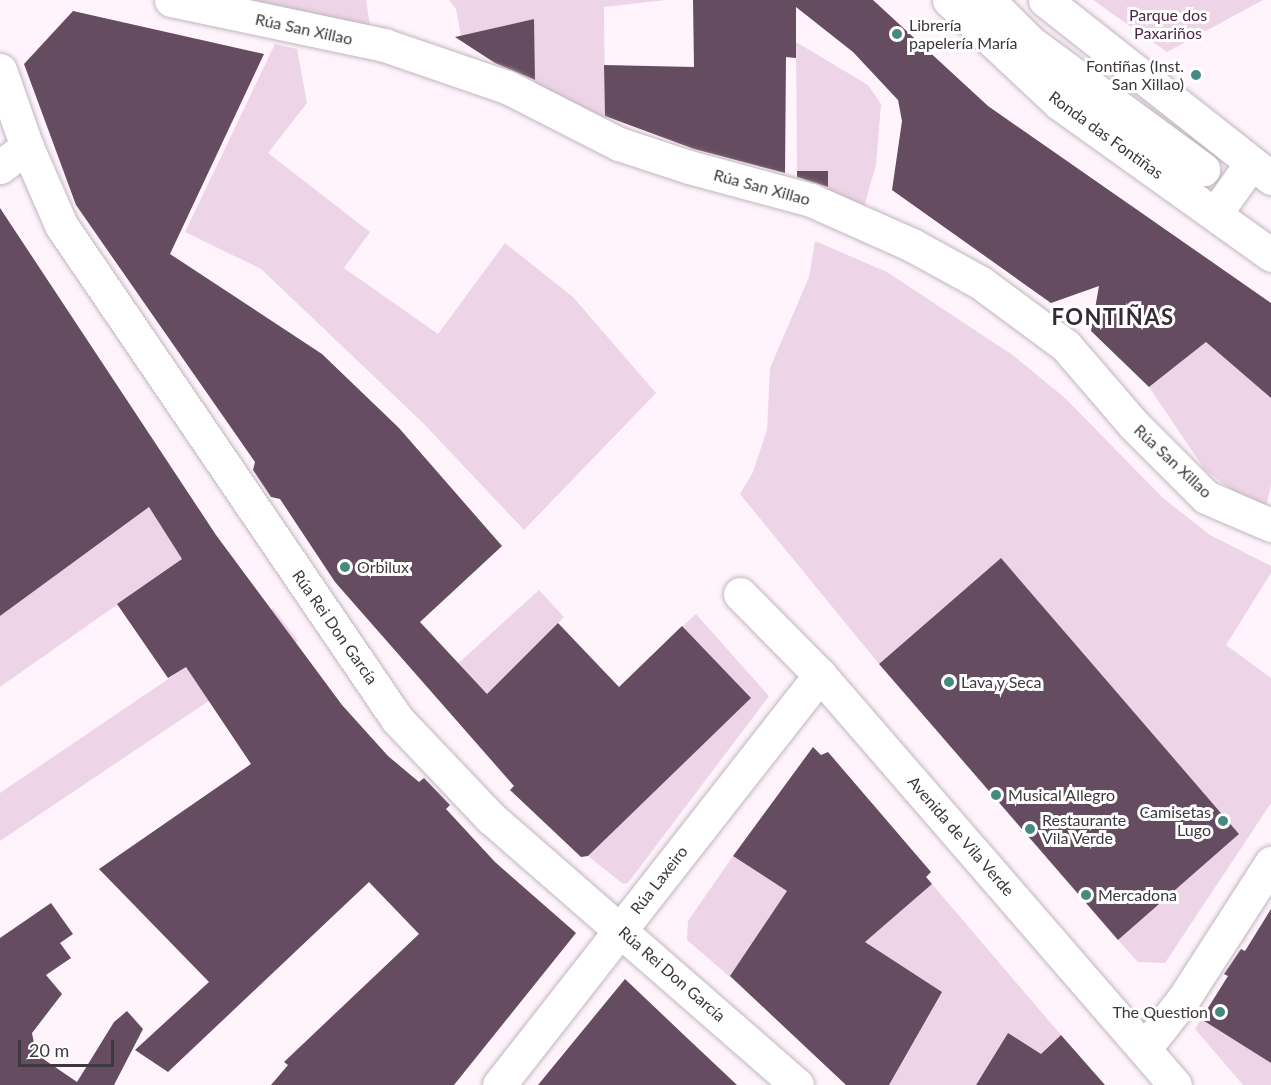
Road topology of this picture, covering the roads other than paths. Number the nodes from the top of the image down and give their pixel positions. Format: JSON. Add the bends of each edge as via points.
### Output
{"nodes":[{"id":1,"x":171,"y":0,"type":"edge"},
{"id":2,"x":950,"y":0,"type":"edge"},
{"id":3,"x":988,"y":0,"type":"edge"},
{"id":4,"x":1045,"y":0,"type":"edge"},
{"id":5,"x":0,"y":70,"type":"edge"},
{"id":6,"x":27,"y":147,"type":"junction"},
{"id":7,"x":0,"y":167,"type":"edge"},
{"id":8,"x":1203,"y":169,"type":"dead end"},
{"id":9,"x":1261,"y":171,"type":"edge"},
{"id":10,"x":1215,"y":214,"type":"junction"},
{"id":11,"x":1271,"y":255,"type":"edge"},
{"id":12,"x":1271,"y":525,"type":"edge"},
{"id":13,"x":740,"y":594,"type":"dead end"},
{"id":14,"x":820,"y":675,"type":"junction"},
{"id":15,"x":1271,"y":863,"type":"edge"},
{"id":16,"x":621,"y":929,"type":"junction"},
{"id":17,"x":1145,"y":1048,"type":"junction"},
{"id":18,"x":499,"y":1085,"type":"edge"},
{"id":19,"x":797,"y":1085,"type":"edge"},
{"id":20,"x":1175,"y":1085,"type":"edge"}],
"edges":[{"from":1,"to":12,"type":"street","name":"Rúa San Xillao","via":[[384,45],[507,87],[619,144],[811,200],[912,245],[981,283],[1066,346],[1133,424],[1206,497]]},
{"from":2,"to":10,"type":"street","name":"Ronda das Fontiñas","via":[[1059,103]]},
{"from":3,"to":8,"type":"street","via":[[1030,42]]},
{"from":4,"to":9,"type":"street"},
{"from":5,"to":6,"type":"street","name":"Rúa Rei Don García"},
{"from":6,"to":7,"type":"street"},
{"from":6,"to":16,"type":"street","name":"Rúa Rei Don García","via":[[61,225],[398,719],[490,818]]},
{"from":9,"to":10,"type":"street"},
{"from":10,"to":11,"type":"street","name":"Ronda das Fontiñas"},
{"from":13,"to":14,"type":"street","name":"Avenida de Vila Verde"},
{"from":14,"to":16,"type":"street","name":"Rúa Laxeiro"},
{"from":14,"to":17,"type":"street","name":"Avenida de Vila Verde"},
{"from":15,"to":17,"type":"street","via":[[1180,1005]]},
{"from":16,"to":18,"type":"street","name":"Rúa Laxeiro"},
{"from":16,"to":19,"type":"street","name":"Rúa Rei Don García"},
{"from":17,"to":20,"type":"street","name":"Avenida de Vila Verde"}]}
